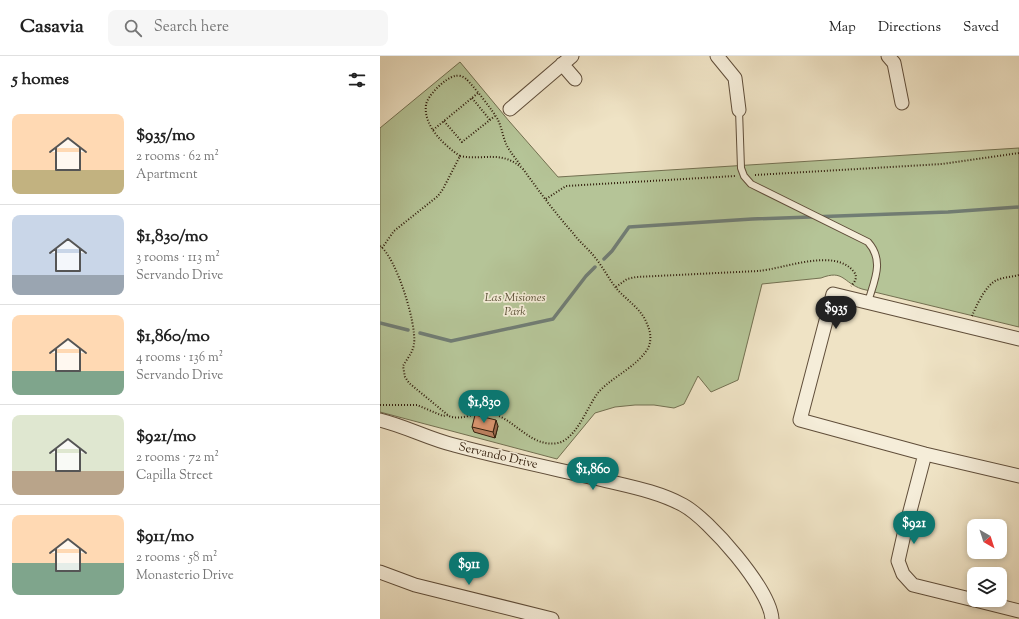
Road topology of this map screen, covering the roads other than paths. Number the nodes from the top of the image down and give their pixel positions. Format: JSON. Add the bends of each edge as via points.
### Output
{"nodes":[{"id":1,"x":717,"y":56,"type":"edge"},
{"id":2,"x":888,"y":56,"type":"edge"},
{"id":3,"x":567,"y":60,"type":"edge"},
{"id":4,"x":575,"y":79,"type":"dead end"},
{"id":5,"x":902,"y":103,"type":"dead end"},
{"id":6,"x":510,"y":109,"type":"dead end"},
{"id":7,"x":739,"y":110,"type":"joint"},
{"id":8,"x":868,"y":303,"type":"junction"},
{"id":9,"x":1019,"y":339,"type":"edge"},
{"id":10,"x":380,"y":420,"type":"edge"},
{"id":11,"x":925,"y":454,"type":"junction"},
{"id":12,"x":1019,"y":476,"type":"edge"},
{"id":13,"x":380,"y":572,"type":"edge"},
{"id":14,"x":967,"y":598,"type":"edge"},
{"id":15,"x":1003,"y":607,"type":"edge"},
{"id":16,"x":1019,"y":611,"type":"edge"},
{"id":17,"x":552,"y":619,"type":"edge"},
{"id":18,"x":772,"y":619,"type":"edge"}],
"edges":[{"from":1,"to":7,"type":"street","via":[[735,78]]},
{"from":2,"to":5,"type":"street","via":[[894,63]]},
{"from":3,"to":4,"type":"street"},
{"from":3,"to":6,"type":"street"},
{"from":7,"to":8,"type":"lane","via":[[741,168],[744,176],[767,193],[868,242],[873,248],[878,266]]},
{"from":8,"to":9,"type":"street"},
{"from":8,"to":11,"type":"street","via":[[833,294],[800,420]]},
{"from":10,"to":18,"type":"street","name":"Servando Drive","via":[[454,445],[632,487],[664,496],[683,505],[700,516],[716,532],[747,570],[765,596]]},
{"from":11,"to":12,"type":"street"},
{"from":11,"to":14,"type":"street","via":[[898,561],[903,574],[913,585]]},
{"from":13,"to":17,"type":"street","via":[[429,589]]},
{"from":15,"to":16,"type":"street"}]}
